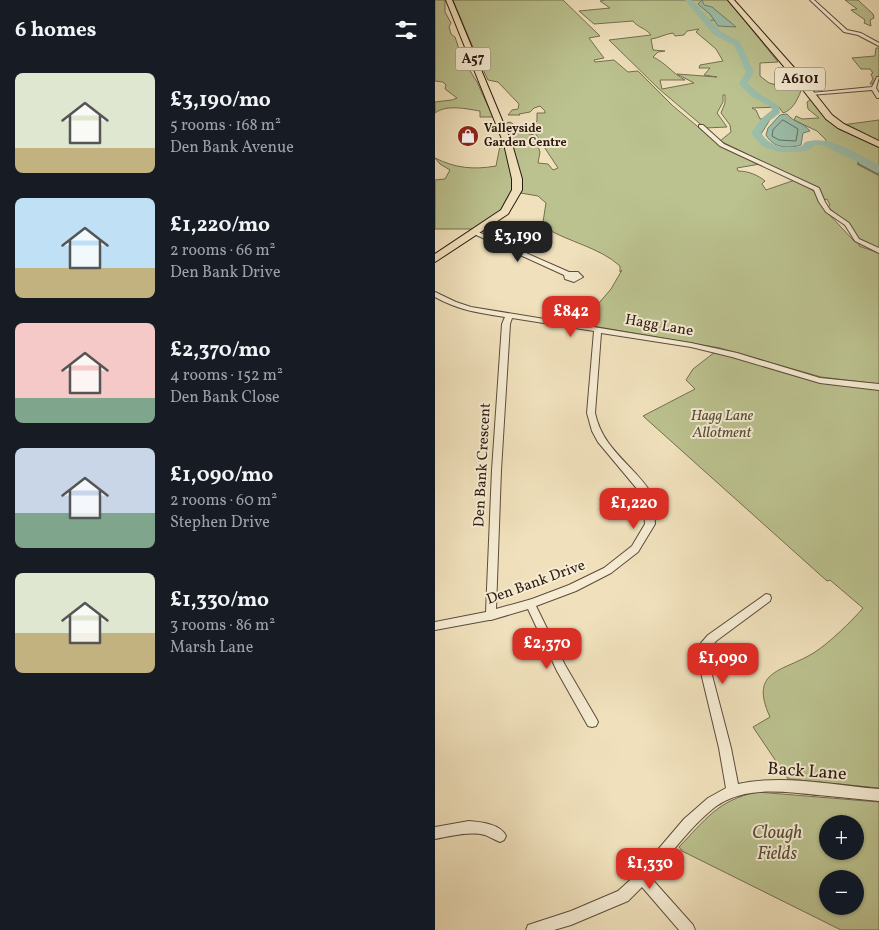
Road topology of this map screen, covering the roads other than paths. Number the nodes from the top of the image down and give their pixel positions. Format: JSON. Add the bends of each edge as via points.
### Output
{"nodes":[{"id":1,"x":449,"y":0,"type":"edge"},
{"id":2,"x":731,"y":0,"type":"edge"},
{"id":3,"x":811,"y":0,"type":"edge"},
{"id":4,"x":879,"y":45,"type":"edge"},
{"id":5,"x":879,"y":78,"type":"edge"},
{"id":6,"x":874,"y":88,"type":"junction"},
{"id":7,"x":811,"y":94,"type":"junction"},
{"id":8,"x":879,"y":98,"type":"edge"},
{"id":9,"x":701,"y":126,"type":"dead end"},
{"id":10,"x":879,"y":144,"type":"edge"},
{"id":11,"x":476,"y":233,"type":"junction"},
{"id":12,"x":879,"y":251,"type":"edge"},
{"id":13,"x":435,"y":259,"type":"edge"},
{"id":14,"x":568,"y":274,"type":"dead end"},
{"id":15,"x":435,"y":294,"type":"edge"},
{"id":16,"x":509,"y":316,"type":"junction"},
{"id":17,"x":598,"y":330,"type":"junction"},
{"id":18,"x":879,"y":387,"type":"edge"},
{"id":19,"x":766,"y":598,"type":"dead end"},
{"id":20,"x":530,"y":603,"type":"junction"},
{"id":21,"x":491,"y":616,"type":"junction"},
{"id":22,"x":435,"y":626,"type":"edge"},
{"id":23,"x":592,"y":722,"type":"dead end"},
{"id":24,"x":733,"y":791,"type":"junction"},
{"id":25,"x":879,"y":795,"type":"edge"},
{"id":26,"x":435,"y":833,"type":"edge"},
{"id":27,"x":500,"y":836,"type":"dead end"},
{"id":28,"x":643,"y":878,"type":"junction"},
{"id":29,"x":533,"y":930,"type":"edge"},
{"id":30,"x":688,"y":930,"type":"edge"}],
"edges":[{"from":1,"to":11,"type":"main road","number":"A57","via":[[502,129],[517,179],[517,190],[505,212]]},
{"from":2,"to":7,"type":"main road","number":"A6101"},
{"from":3,"to":4,"type":"street","via":[[846,30]]},
{"from":5,"to":6,"type":"street"},
{"from":6,"to":7,"type":"street"},
{"from":6,"to":8,"type":"street"},
{"from":7,"to":10,"type":"main road","number":"A6101","via":[[829,117],[841,126]]},
{"from":9,"to":12,"type":"street","via":[[722,145],[817,189],[828,211],[847,225],[857,240]]},
{"from":11,"to":13,"type":"main road","number":"A57"},
{"from":11,"to":14,"type":"street"},
{"from":15,"to":16,"type":"street","name":"Hagg Lane","via":[[462,307]]},
{"from":16,"to":17,"type":"street","name":"Hagg Lane"},
{"from":16,"to":21,"type":"street","name":"Den Bank Crescent","via":[[497,452]]},
{"from":17,"to":18,"type":"street","name":"Hagg Lane","via":[[717,350],[820,380]]},
{"from":17,"to":20,"type":"street","name":"Den Bank Drive","via":[[592,425],[604,446],[643,487],[651,507],[651,519],[639,544],[610,569],[592,580]]},
{"from":19,"to":24,"type":"street","via":[[712,638],[702,656]]},
{"from":20,"to":21,"type":"street","name":"Den Bank Drive"},
{"from":20,"to":23,"type":"street","via":[[561,668]]},
{"from":21,"to":22,"type":"street","name":"Den Bank Drive"},
{"from":24,"to":25,"type":"street","name":"Back Lane","via":[[775,785]]},
{"from":24,"to":28,"type":"street","name":"Back Lane","via":[[712,802],[688,823]]},
{"from":26,"to":27,"type":"street","via":[[475,826]]},
{"from":28,"to":29,"type":"street","name":"Back Lane","via":[[623,896]]},
{"from":28,"to":30,"type":"street"}]}
